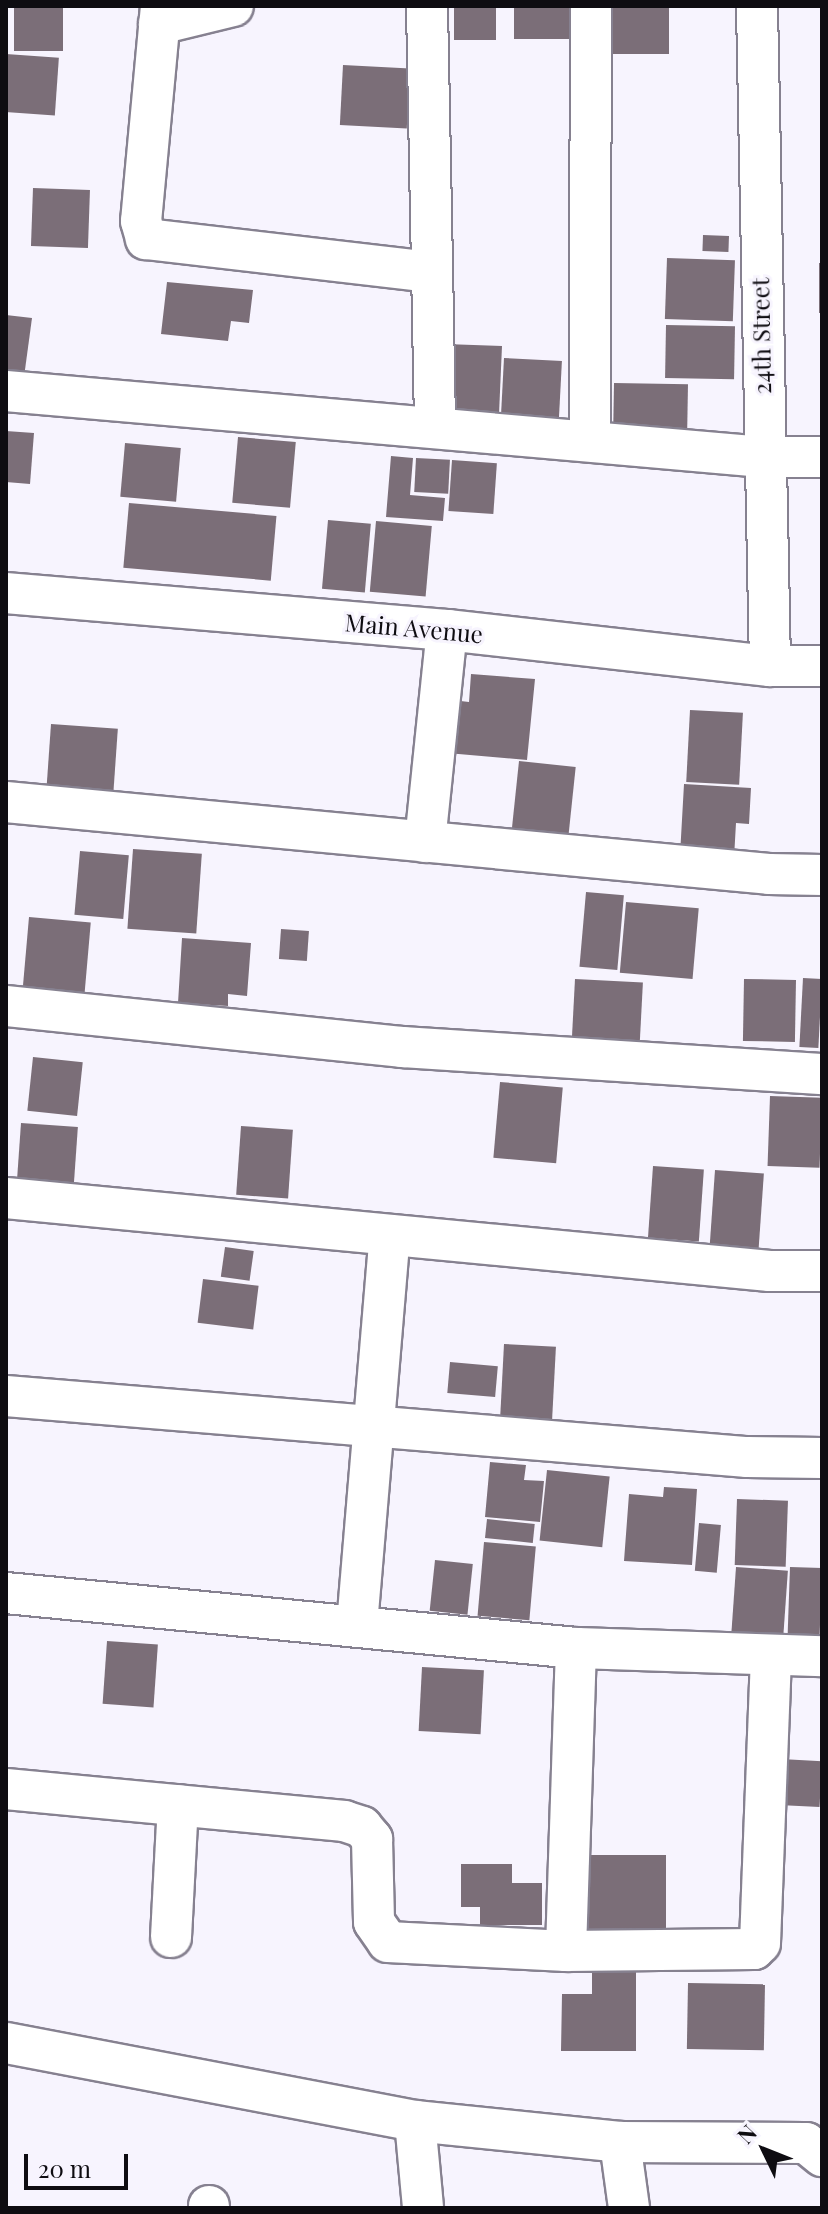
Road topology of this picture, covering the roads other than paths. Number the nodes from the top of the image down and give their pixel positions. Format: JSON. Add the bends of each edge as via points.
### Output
{"nodes":[{"id":1,"x":233,"y":6,"type":"edge"},
{"id":2,"x":427,"y":6,"type":"edge"},
{"id":3,"x":591,"y":6,"type":"edge"},
{"id":4,"x":757,"y":6,"type":"edge"},
{"id":5,"x":160,"y":15,"type":"edge"},
{"id":6,"x":431,"y":272,"type":"junction"},
{"id":7,"x":6,"y":391,"type":"edge"},
{"id":8,"x":435,"y":424,"type":"junction"},
{"id":9,"x":590,"y":441,"type":"junction"},
{"id":10,"x":763,"y":457,"type":"junction"},
{"id":11,"x":822,"y":457,"type":"edge"},
{"id":12,"x":6,"y":593,"type":"edge"},
{"id":13,"x":447,"y":630,"type":"junction"},
{"id":14,"x":770,"y":666,"type":"junction"},
{"id":15,"x":822,"y":666,"type":"edge"},
{"id":16,"x":6,"y":802,"type":"edge"},
{"id":17,"x":425,"y":842,"type":"junction"},
{"id":18,"x":822,"y":875,"type":"edge"},
{"id":19,"x":6,"y":1006,"type":"edge"},
{"id":20,"x":822,"y":1074,"type":"edge"},
{"id":21,"x":6,"y":1198,"type":"edge"},
{"id":22,"x":390,"y":1235,"type":"junction"},
{"id":23,"x":822,"y":1271,"type":"edge"},
{"id":24,"x":6,"y":1396,"type":"edge"},
{"id":25,"x":376,"y":1423,"type":"junction"},
{"id":26,"x":822,"y":1458,"type":"edge"},
{"id":27,"x":6,"y":1593,"type":"edge"},
{"id":28,"x":357,"y":1625,"type":"junction"},
{"id":29,"x":576,"y":1648,"type":"junction"},
{"id":30,"x":771,"y":1655,"type":"junction"},
{"id":31,"x":822,"y":1656,"type":"edge"},
{"id":32,"x":6,"y":1789,"type":"edge"},
{"id":33,"x":178,"y":1805,"type":"junction"},
{"id":34,"x":171,"y":1937,"type":"dead end"},
{"id":35,"x":566,"y":1951,"type":"junction"},
{"id":36,"x":6,"y":2043,"type":"edge"},
{"id":37,"x":415,"y":2121,"type":"junction"},
{"id":38,"x":620,"y":2142,"type":"junction"},
{"id":39,"x":822,"y":2156,"type":"edge"},
{"id":40,"x":423,"y":2208,"type":"edge"},
{"id":41,"x":629,"y":2208,"type":"edge"}],
"edges":[{"from":1,"to":5,"type":"street"},
{"from":2,"to":6,"type":"street"},
{"from":3,"to":9,"type":"street"},
{"from":4,"to":10,"type":"street","name":"24th Street"},
{"from":5,"to":6,"type":"street","via":[[141,221],[146,239]]},
{"from":6,"to":8,"type":"street"},
{"from":7,"to":8,"type":"street"},
{"from":8,"to":9,"type":"street"},
{"from":9,"to":10,"type":"street"},
{"from":10,"to":11,"type":"street"},
{"from":10,"to":14,"type":"street","name":"24th Street"},
{"from":12,"to":13,"type":"street","name":"Main Avenue"},
{"from":13,"to":14,"type":"street","name":"Main Avenue"},
{"from":13,"to":17,"type":"street"},
{"from":14,"to":15,"type":"street","name":"Main Avenue"},
{"from":16,"to":17,"type":"street"},
{"from":17,"to":18,"type":"street"},
{"from":19,"to":20,"type":"street","via":[[403,1047]]},
{"from":21,"to":22,"type":"street"},
{"from":22,"to":23,"type":"street","via":[[770,1271]]},
{"from":22,"to":25,"type":"street"},
{"from":24,"to":25,"type":"street"},
{"from":25,"to":26,"type":"street","via":[[747,1457]]},
{"from":25,"to":28,"type":"street"},
{"from":27,"to":28,"type":"street"},
{"from":28,"to":29,"type":"street"},
{"from":29,"to":30,"type":"street"},
{"from":29,"to":35,"type":"street"},
{"from":30,"to":31,"type":"street"},
{"from":30,"to":35,"type":"street","via":[[760,1943],[754,1949]]},
{"from":32,"to":33,"type":"street"},
{"from":33,"to":34,"type":"street"},
{"from":33,"to":35,"type":"street","via":[[362,1827],[372,1839],[374,1922],[388,1942]]},
{"from":36,"to":37,"type":"street"},
{"from":37,"to":38,"type":"street"},
{"from":37,"to":40,"type":"street"},
{"from":38,"to":39,"type":"street","via":[[806,2143]]},
{"from":38,"to":41,"type":"street"}]}
